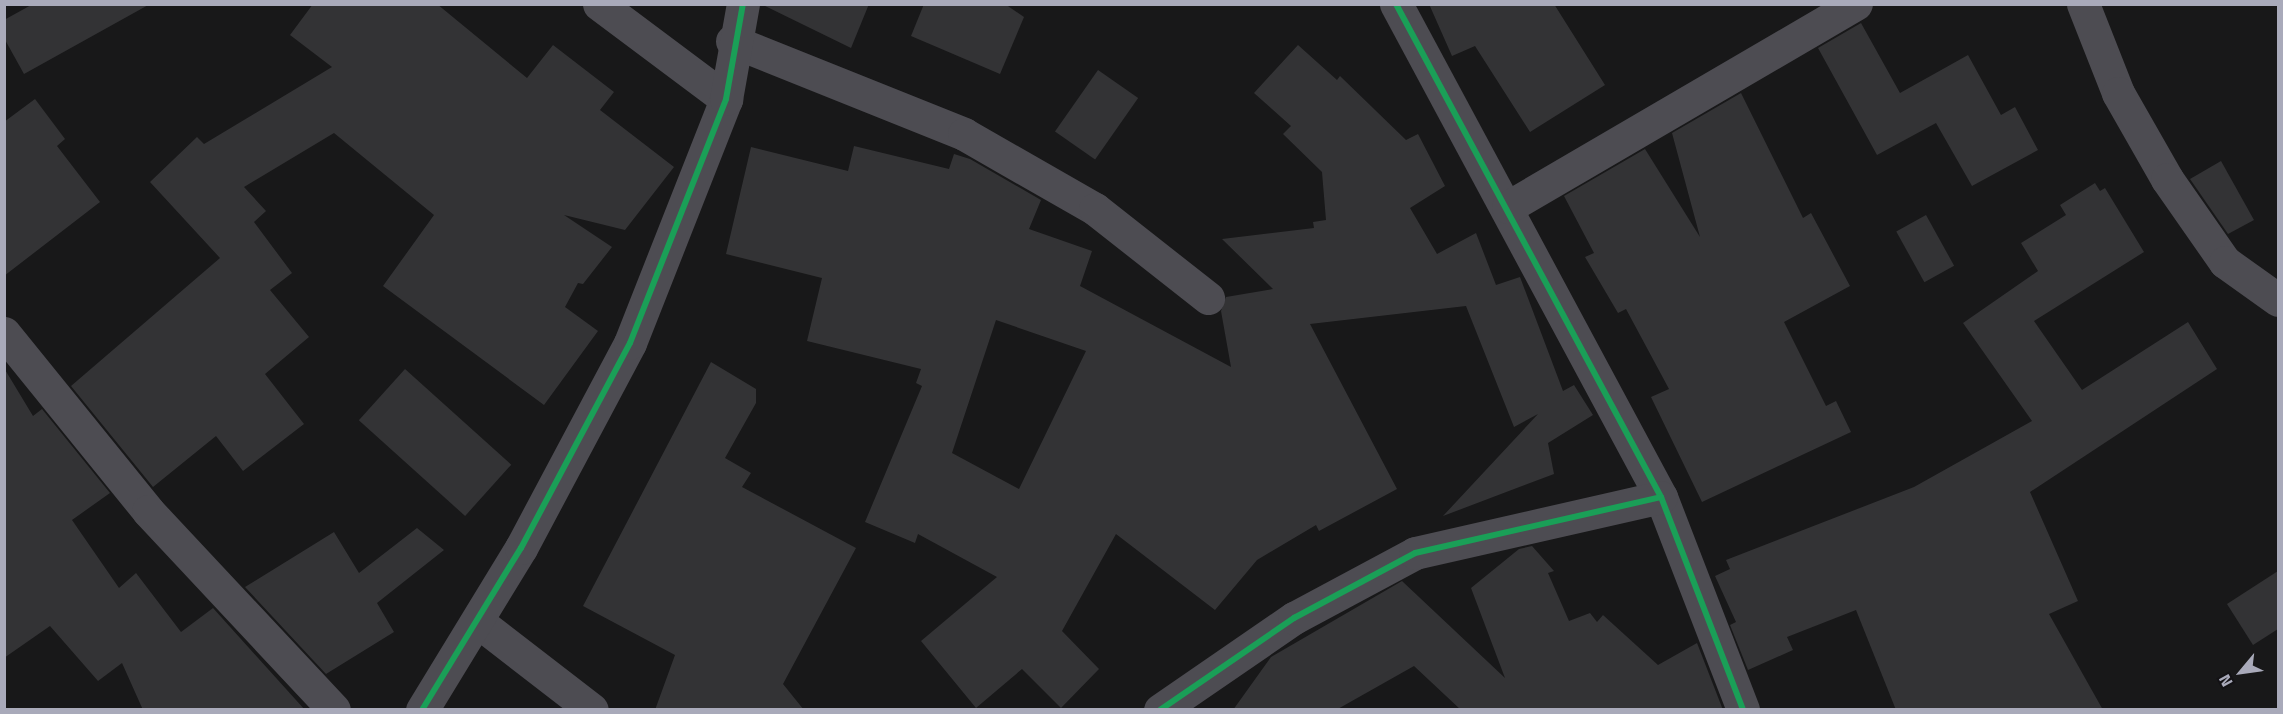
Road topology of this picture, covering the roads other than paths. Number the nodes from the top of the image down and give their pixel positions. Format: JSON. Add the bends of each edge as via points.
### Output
{"nodes":[{"id":1,"x":599,"y":4,"type":"edge"},
{"id":2,"x":743,"y":4,"type":"edge"},
{"id":3,"x":1396,"y":4,"type":"edge"},
{"id":4,"x":1856,"y":4,"type":"edge"},
{"id":5,"x":2083,"y":4,"type":"edge"},
{"id":6,"x":732,"y":41,"type":"junction"},
{"id":7,"x":726,"y":99,"type":"junction"},
{"id":8,"x":1508,"y":207,"type":"junction"},
{"id":9,"x":1208,"y":298,"type":"dead end"},
{"id":10,"x":2278,"y":300,"type":"edge"},
{"id":11,"x":4,"y":333,"type":"edge"},
{"id":12,"x":1661,"y":496,"type":"junction"},
{"id":13,"x":477,"y":621,"type":"junction"},
{"id":14,"x":334,"y":710,"type":"edge"},
{"id":15,"x":422,"y":710,"type":"edge"},
{"id":16,"x":592,"y":710,"type":"edge"},
{"id":17,"x":1160,"y":710,"type":"edge"},
{"id":18,"x":1743,"y":710,"type":"edge"}],
"edges":[{"from":1,"to":7,"type":"street"},
{"from":2,"to":6,"type":"street"},
{"from":3,"to":8,"type":"street"},
{"from":4,"to":8,"type":"street"},
{"from":5,"to":10,"type":"street","via":[[2118,93],[2167,180],[2225,262]]},
{"from":6,"to":7,"type":"street"},
{"from":6,"to":9,"type":"street","via":[[964,134],[1095,210]]},
{"from":7,"to":13,"type":"street","via":[[630,343]]},
{"from":8,"to":12,"type":"street"},
{"from":11,"to":14,"type":"street","via":[[148,511]]},
{"from":12,"to":17,"type":"street","via":[[1415,553],[1294,618]]},
{"from":12,"to":18,"type":"street"},
{"from":13,"to":15,"type":"street"},
{"from":13,"to":16,"type":"street"}]}
